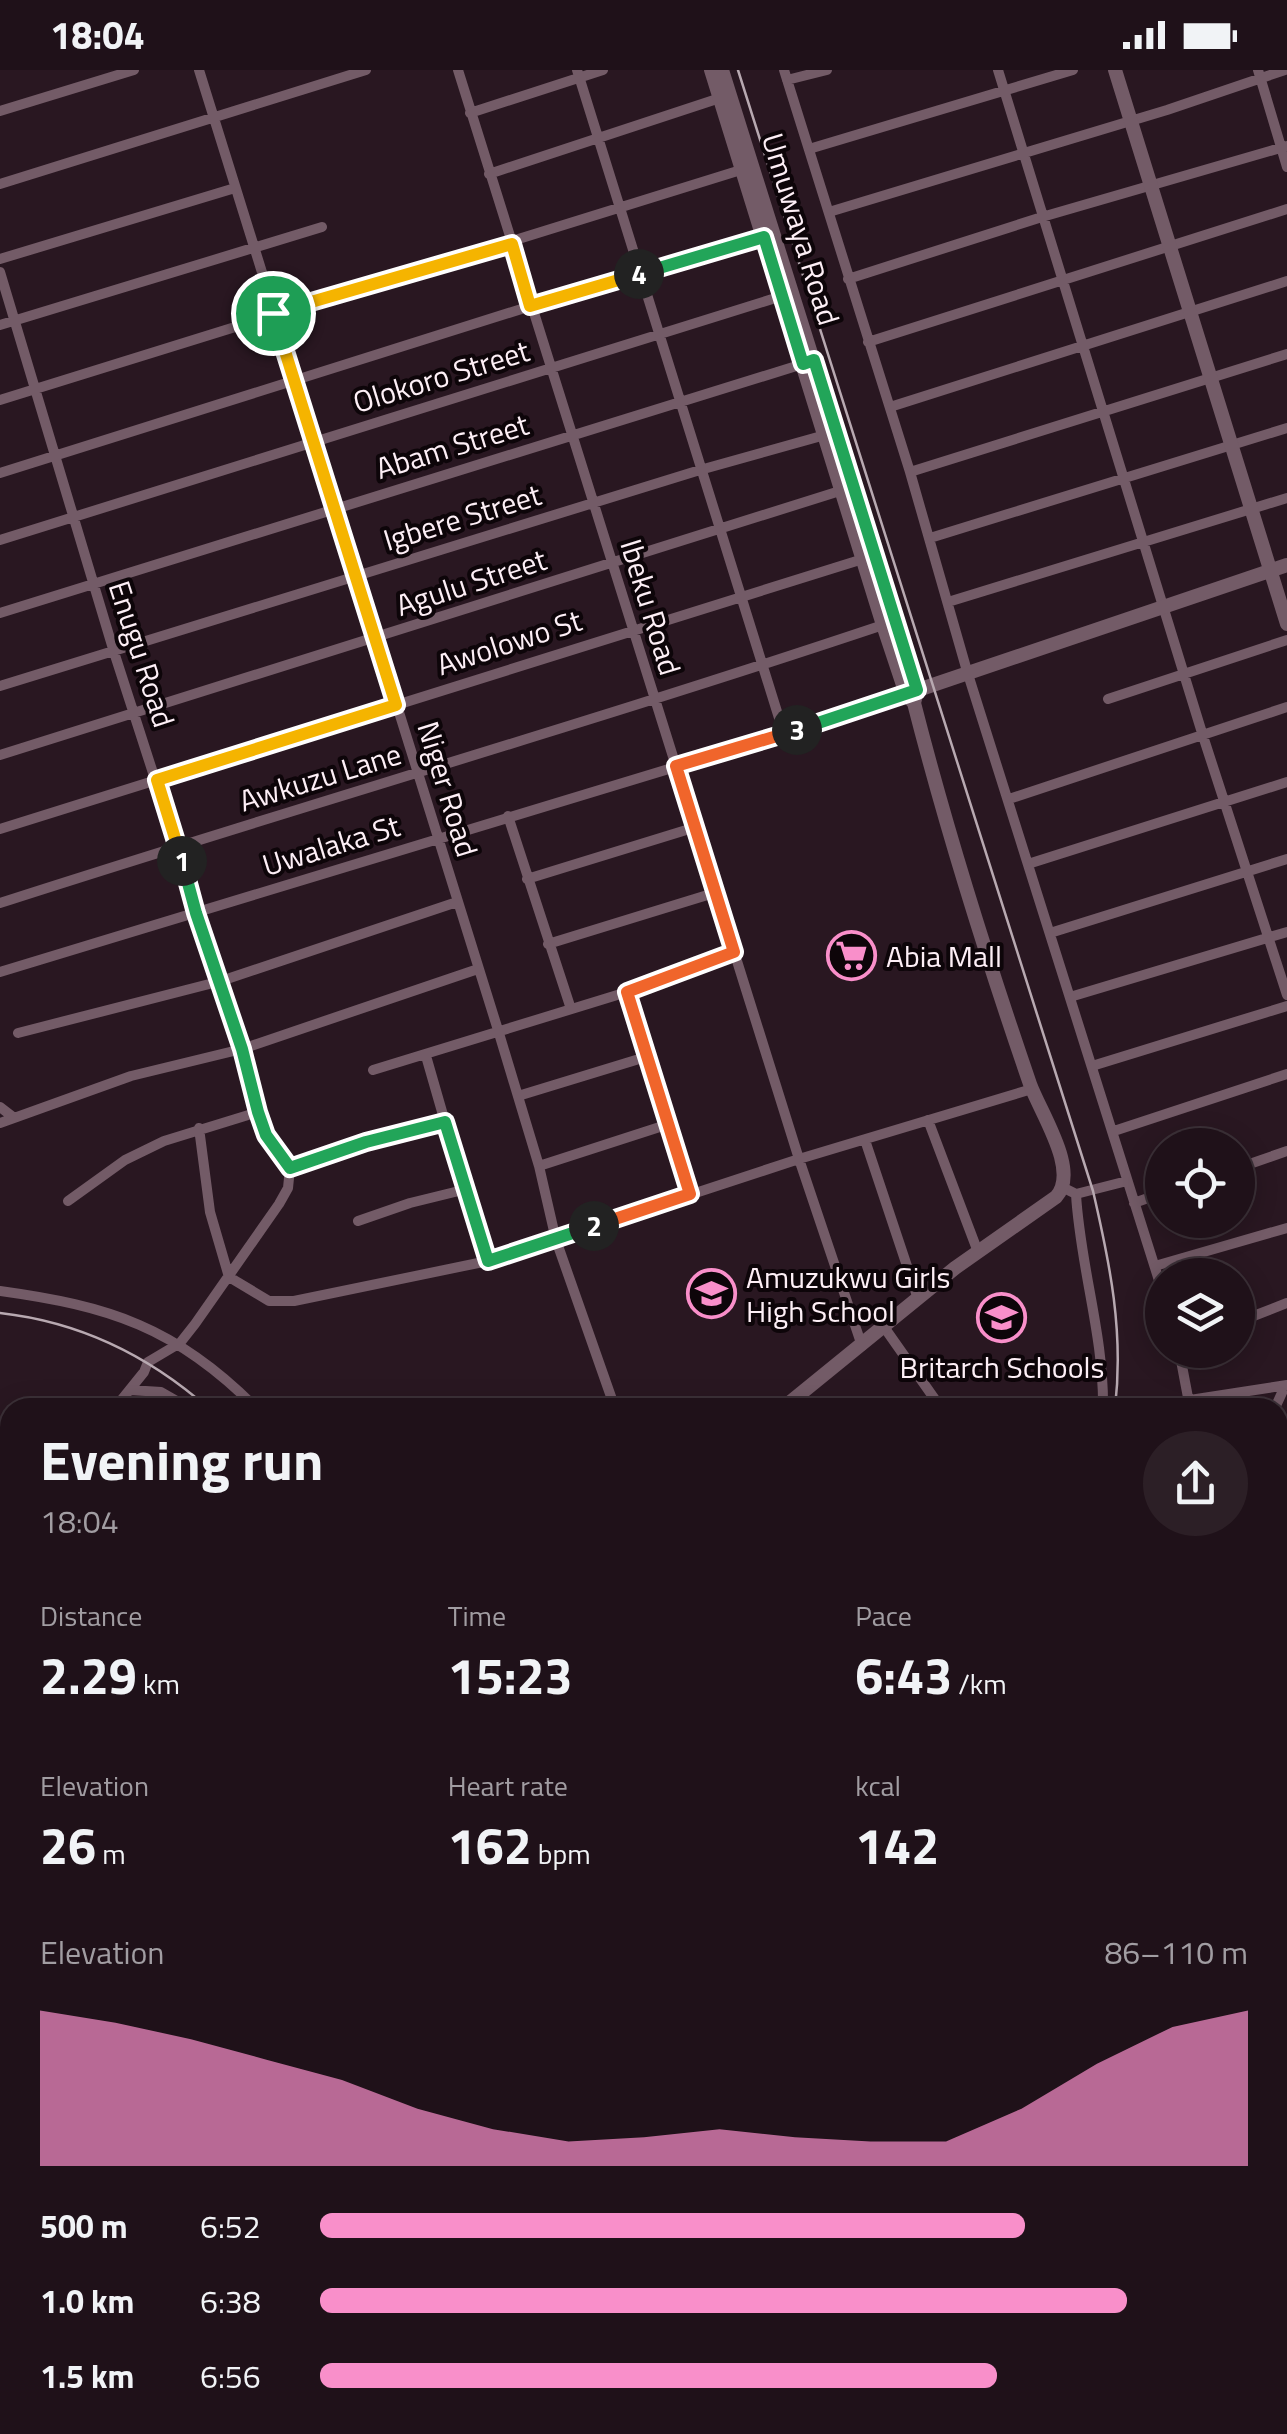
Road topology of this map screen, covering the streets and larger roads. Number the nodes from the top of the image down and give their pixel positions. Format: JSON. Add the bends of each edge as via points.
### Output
{"nodes":[{"id":1,"x":134,"y":70,"type":"edge"},
{"id":2,"x":198,"y":70,"type":"edge"},
{"id":3,"x":366,"y":70,"type":"edge"},
{"id":4,"x":458,"y":70,"type":"edge"},
{"id":5,"x":603,"y":70,"type":"edge"},
{"id":6,"x":712,"y":70,"type":"edge"},
{"id":7,"x":722,"y":70,"type":"edge"},
{"id":8,"x":826,"y":70,"type":"edge"},
{"id":9,"x":998,"y":70,"type":"edge"},
{"id":10,"x":1073,"y":70,"type":"edge"},
{"id":11,"x":1115,"y":70,"type":"edge"},
{"id":12,"x":1285,"y":70,"type":"edge"},
{"id":13,"x":578,"y":74,"type":"edge"},
{"id":14,"x":1260,"y":74,"type":"edge"},
{"id":15,"x":786,"y":75,"type":"edge"},
{"id":16,"x":1005,"y":92,"type":"junction"},
{"id":17,"x":720,"y":98,"type":"junction"},
{"id":18,"x":0,"y":112,"type":"edge"},
{"id":19,"x":470,"y":113,"type":"junction"},
{"id":20,"x":214,"y":118,"type":"junction"},
{"id":21,"x":1130,"y":119,"type":"junction"},
{"id":22,"x":598,"y":138,"type":"junction"},
{"id":23,"x":1284,"y":147,"type":"edge"},
{"id":24,"x":809,"y":149,"type":"junction"},
{"id":25,"x":1024,"y":152,"type":"junction"},
{"id":26,"x":1287,"y":166,"type":"edge"},
{"id":27,"x":748,"y":168,"type":"junction"},
{"id":28,"x":489,"y":174,"type":"junction"},
{"id":29,"x":0,"y":184,"type":"edge"},
{"id":30,"x":1150,"y":186,"type":"junction"},
{"id":31,"x":235,"y":188,"type":"junction"},
{"id":32,"x":620,"y":209,"type":"junction"},
{"id":33,"x":1287,"y":209,"type":"edge"},
{"id":34,"x":829,"y":212,"type":"junction"},
{"id":35,"x":1042,"y":217,"type":"junction"},
{"id":36,"x":322,"y":227,"type":"dead end"},
{"id":37,"x":764,"y":237,"type":"junction"},
{"id":38,"x":512,"y":244,"type":"junction"},
{"id":39,"x":254,"y":246,"type":"junction"},
{"id":40,"x":1168,"y":246,"type":"junction"},
{"id":41,"x":0,"y":259,"type":"edge"},
{"id":42,"x":0,"y":272,"type":"edge"},
{"id":43,"x":640,"y":273,"type":"junction"},
{"id":44,"x":848,"y":279,"type":"junction"},
{"id":45,"x":1287,"y":281,"type":"edge"},
{"id":46,"x":1062,"y":282,"type":"junction"},
{"id":47,"x":782,"y":296,"type":"junction"},
{"id":48,"x":530,"y":306,"type":"junction"},
{"id":49,"x":1189,"y":312,"type":"junction"},
{"id":50,"x":273,"y":313,"type":"junction"},
{"id":51,"x":13,"y":321,"type":"junction"},
{"id":52,"x":0,"y":325,"type":"edge"},
{"id":53,"x":661,"y":335,"type":"junction"},
{"id":54,"x":868,"y":342,"type":"junction"},
{"id":55,"x":1083,"y":345,"type":"junction"},
{"id":56,"x":1287,"y":354,"type":"edge"},
{"id":57,"x":808,"y":362,"type":"junction"},
{"id":58,"x":550,"y":368,"type":"junction"},
{"id":59,"x":1210,"y":378,"type":"junction"},
{"id":60,"x":294,"y":383,"type":"junction"},
{"id":61,"x":35,"y":389,"type":"junction"},
{"id":62,"x":0,"y":400,"type":"edge"},
{"id":63,"x":680,"y":402,"type":"junction"},
{"id":64,"x":890,"y":407,"type":"junction"},
{"id":65,"x":1103,"y":412,"type":"junction"},
{"id":66,"x":1287,"y":428,"type":"edge"},
{"id":67,"x":825,"y":435,"type":"junction"},
{"id":68,"x":571,"y":436,"type":"junction"},
{"id":69,"x":313,"y":442,"type":"junction"},
{"id":70,"x":1232,"y":445,"type":"junction"},
{"id":71,"x":55,"y":456,"type":"junction"},
{"id":72,"x":700,"y":470,"type":"junction"},
{"id":73,"x":910,"y":472,"type":"junction"},
{"id":74,"x":0,"y":473,"type":"edge"},
{"id":75,"x":1124,"y":478,"type":"junction"},
{"id":76,"x":843,"y":490,"type":"junction"},
{"id":77,"x":1287,"y":498,"type":"edge"},
{"id":78,"x":592,"y":503,"type":"junction"},
{"id":79,"x":335,"y":507,"type":"junction"},
{"id":80,"x":1253,"y":508,"type":"junction"},
{"id":81,"x":72,"y":518,"type":"junction"},
{"id":82,"x":719,"y":531,"type":"junction"},
{"id":83,"x":930,"y":538,"type":"junction"},
{"id":84,"x":0,"y":540,"type":"edge"},
{"id":85,"x":1143,"y":543,"type":"junction"},
{"id":86,"x":863,"y":559,"type":"junction"},
{"id":87,"x":611,"y":562,"type":"junction"},
{"id":88,"x":1287,"y":565,"type":"edge"},
{"id":89,"x":1271,"y":570,"type":"junction"},
{"id":90,"x":355,"y":577,"type":"junction"},
{"id":91,"x":93,"y":584,"type":"junction"},
{"id":92,"x":740,"y":595,"type":"junction"},
{"id":93,"x":948,"y":602,"type":"junction"},
{"id":94,"x":1164,"y":609,"type":"junction"},
{"id":95,"x":0,"y":613,"type":"edge"},
{"id":96,"x":1287,"y":624,"type":"edge"},
{"id":97,"x":883,"y":625,"type":"junction"},
{"id":98,"x":632,"y":629,"type":"junction"},
{"id":99,"x":374,"y":640,"type":"junction"},
{"id":100,"x":1287,"y":640,"type":"edge"},
{"id":101,"x":114,"y":652,"type":"junction"},
{"id":102,"x":764,"y":665,"type":"junction"},
{"id":103,"x":967,"y":671,"type":"junction"},
{"id":104,"x":1185,"y":675,"type":"junction"},
{"id":105,"x":0,"y":686,"type":"edge"},
{"id":106,"x":912,"y":696,"type":"junction"},
{"id":107,"x":652,"y":697,"type":"junction"},
{"id":108,"x":1108,"y":699,"type":"dead end"},
{"id":109,"x":396,"y":705,"type":"junction"},
{"id":110,"x":1287,"y":707,"type":"edge"},
{"id":111,"x":135,"y":711,"type":"junction"},
{"id":112,"x":784,"y":734,"type":"junction"},
{"id":113,"x":1203,"y":736,"type":"junction"},
{"id":114,"x":0,"y":754,"type":"edge"},
{"id":115,"x":676,"y":766,"type":"junction"},
{"id":116,"x":418,"y":774,"type":"junction"},
{"id":117,"x":157,"y":780,"type":"junction"},
{"id":118,"x":1287,"y":782,"type":"edge"},
{"id":119,"x":1008,"y":799,"type":"junction"},
{"id":120,"x":1225,"y":804,"type":"junction"},
{"id":121,"x":508,"y":816,"type":"junction"},
{"id":122,"x":696,"y":827,"type":"junction"},
{"id":123,"x":0,"y":829,"type":"edge"},
{"id":124,"x":437,"y":839,"type":"junction"},
{"id":125,"x":178,"y":846,"type":"junction"},
{"id":126,"x":1287,"y":859,"type":"edge"},
{"id":127,"x":1028,"y":864,"type":"junction"},
{"id":128,"x":1248,"y":872,"type":"junction"},
{"id":129,"x":527,"y":879,"type":"junction"},
{"id":130,"x":714,"y":893,"type":"junction"},
{"id":131,"x":458,"y":902,"type":"junction"},
{"id":132,"x":0,"y":903,"type":"edge"},
{"id":133,"x":196,"y":913,"type":"junction"},
{"id":134,"x":1287,"y":932,"type":"edge"},
{"id":135,"x":1050,"y":933,"type":"junction"},
{"id":136,"x":1268,"y":938,"type":"junction"},
{"id":137,"x":548,"y":944,"type":"junction"},
{"id":138,"x":734,"y":952,"type":"junction"},
{"id":139,"x":478,"y":969,"type":"junction"},
{"id":140,"x":0,"y":972,"type":"edge"},
{"id":141,"x":221,"y":981,"type":"junction"},
{"id":142,"x":627,"y":992,"type":"junction"},
{"id":143,"x":1287,"y":995,"type":"edge"},
{"id":144,"x":1070,"y":997,"type":"junction"},
{"id":145,"x":1287,"y":1006,"type":"edge"},
{"id":146,"x":571,"y":1010,"type":"junction"},
{"id":147,"x":498,"y":1030,"type":"junction"},
{"id":148,"x":18,"y":1033,"type":"dead end"},
{"id":149,"x":242,"y":1049,"type":"junction"},
{"id":150,"x":426,"y":1056,"type":"junction"},
{"id":151,"x":649,"y":1056,"type":"junction"},
{"id":152,"x":1092,"y":1066,"type":"junction"},
{"id":153,"x":374,"y":1070,"type":"dead end"},
{"id":154,"x":1287,"y":1074,"type":"edge"},
{"id":155,"x":1032,"y":1089,"type":"junction"},
{"id":156,"x":518,"y":1096,"type":"junction"},
{"id":157,"x":0,"y":1106,"type":"edge"},
{"id":158,"x":258,"y":1112,"type":"junction"},
{"id":159,"x":13,"y":1118,"type":"junction"},
{"id":160,"x":928,"y":1120,"type":"junction"},
{"id":161,"x":445,"y":1122,"type":"junction"},
{"id":162,"x":0,"y":1123,"type":"edge"},
{"id":163,"x":669,"y":1124,"type":"junction"},
{"id":164,"x":199,"y":1128,"type":"junction"},
{"id":165,"x":1114,"y":1131,"type":"junction"},
{"id":166,"x":865,"y":1140,"type":"junction"},
{"id":167,"x":1287,"y":1150,"type":"edge"},
{"id":168,"x":799,"y":1159,"type":"junction"},
{"id":169,"x":1255,"y":1162,"type":"edge"},
{"id":170,"x":539,"y":1166,"type":"junction"},
{"id":171,"x":290,"y":1168,"type":"junction"},
{"id":172,"x":1127,"y":1181,"type":"junction"},
{"id":173,"x":467,"y":1190,"type":"junction"},
{"id":174,"x":1070,"y":1191,"type":"junction"},
{"id":175,"x":690,"y":1194,"type":"junction"},
{"id":176,"x":1145,"y":1199,"type":"edge"},
{"id":177,"x":68,"y":1201,"type":"dead end"},
{"id":178,"x":1134,"y":1203,"type":"junction"},
{"id":179,"x":358,"y":1221,"type":"dead end"},
{"id":180,"x":1287,"y":1228,"type":"edge"},
{"id":181,"x":556,"y":1240,"type":"junction"},
{"id":182,"x":978,"y":1252,"type":"junction"},
{"id":183,"x":1153,"y":1258,"type":"edge"},
{"id":184,"x":1184,"y":1258,"type":"edge"},
{"id":185,"x":488,"y":1261,"type":"junction"},
{"id":186,"x":229,"y":1277,"type":"junction"},
{"id":187,"x":0,"y":1291,"type":"edge"},
{"id":188,"x":918,"y":1299,"type":"junction"},
{"id":189,"x":1287,"y":1302,"type":"edge"},
{"id":190,"x":1255,"y":1315,"type":"edge"},
{"id":191,"x":884,"y":1327,"type":"junction"},
{"id":192,"x":180,"y":1343,"type":"junction"},
{"id":193,"x":862,"y":1346,"type":"junction"},
{"id":194,"x":1183,"y":1368,"type":"edge"},
{"id":195,"x":1286,"y":1386,"type":"edge"},
{"id":196,"x":130,"y":1390,"type":"junction"},
{"id":197,"x":123,"y":1398,"type":"edge"},
{"id":198,"x":172,"y":1398,"type":"edge"},
{"id":199,"x":244,"y":1398,"type":"edge"},
{"id":200,"x":611,"y":1398,"type":"edge"},
{"id":201,"x":797,"y":1398,"type":"edge"},
{"id":202,"x":934,"y":1398,"type":"edge"},
{"id":203,"x":1102,"y":1398,"type":"edge"},
{"id":204,"x":1189,"y":1398,"type":"edge"},
{"id":205,"x":1222,"y":1398,"type":"edge"}],
"edges":[{"from":1,"to":18,"type":"street"},
{"from":2,"to":20,"type":"street","name":"Niger Road"},
{"from":3,"to":20,"type":"street"},
{"from":4,"to":19,"type":"street","name":"Ibeku Road"},
{"from":5,"to":13,"type":"street"},
{"from":6,"to":17,"type":"street","name":"Umuwaya Road"},
{"from":7,"to":27,"type":"street","name":"Umuwaya Road"},
{"from":8,"to":15,"type":"street"},
{"from":9,"to":16,"type":"street"},
{"from":10,"to":16,"type":"street"},
{"from":11,"to":21,"type":"street"},
{"from":12,"to":14,"type":"street"},
{"from":13,"to":19,"type":"street"},
{"from":13,"to":22,"type":"street"},
{"from":14,"to":21,"type":"street"},
{"from":14,"to":23,"type":"street"},
{"from":15,"to":24,"type":"street"},
{"from":16,"to":24,"type":"street"},
{"from":16,"to":25,"type":"street"},
{"from":17,"to":22,"type":"street"},
{"from":17,"to":27,"type":"street","name":"Umuwaya Road"},
{"from":19,"to":28,"type":"street","name":"Ibeku Road"},
{"from":20,"to":29,"type":"street"},
{"from":20,"to":31,"type":"street","name":"Niger Road"},
{"from":21,"to":25,"type":"street"},
{"from":21,"to":30,"type":"street"},
{"from":22,"to":28,"type":"street"},
{"from":22,"to":32,"type":"street"},
{"from":23,"to":26,"type":"street"},
{"from":23,"to":30,"type":"street"},
{"from":24,"to":34,"type":"street"},
{"from":25,"to":34,"type":"street"},
{"from":25,"to":35,"type":"street"},
{"from":27,"to":32,"type":"street"},
{"from":27,"to":37,"type":"street","name":"Umuwaya Road"},
{"from":27,"to":57,"type":"street","name":"Umuwaya Road"},
{"from":28,"to":38,"type":"street","name":"Ibeku Road"},
{"from":30,"to":35,"type":"street"},
{"from":30,"to":40,"type":"street"},
{"from":31,"to":39,"type":"street","name":"Niger Road"},
{"from":31,"to":41,"type":"street"},
{"from":32,"to":38,"type":"street"},
{"from":32,"to":43,"type":"street"},
{"from":33,"to":40,"type":"street"},
{"from":34,"to":44,"type":"street"},
{"from":35,"to":44,"type":"street"},
{"from":35,"to":46,"type":"street"},
{"from":36,"to":39,"type":"street"},
{"from":37,"to":43,"type":"street"},
{"from":37,"to":47,"type":"street","name":"Umuwaya Road"},
{"from":38,"to":48,"type":"street","name":"Ibeku Road"},
{"from":38,"to":50,"type":"street"},
{"from":39,"to":50,"type":"street","name":"Niger Road"},
{"from":39,"to":51,"type":"street"},
{"from":40,"to":46,"type":"street"},
{"from":40,"to":49,"type":"street"},
{"from":42,"to":51,"type":"street","name":"Enugu Road"},
{"from":43,"to":48,"type":"street"},
{"from":43,"to":53,"type":"street"},
{"from":44,"to":54,"type":"street"},
{"from":45,"to":49,"type":"street"},
{"from":46,"to":54,"type":"street"},
{"from":46,"to":55,"type":"street"},
{"from":47,"to":53,"type":"street","name":"Olokoro Street"},
{"from":47,"to":57,"type":"street","name":"Umuwaya Road"},
{"from":48,"to":58,"type":"street","name":"Ibeku Road"},
{"from":48,"to":60,"type":"street"},
{"from":49,"to":55,"type":"street"},
{"from":49,"to":59,"type":"street"},
{"from":50,"to":60,"type":"street","name":"Niger Road"},
{"from":50,"to":61,"type":"street"},
{"from":51,"to":52,"type":"street"},
{"from":51,"to":61,"type":"street","name":"Enugu Road"},
{"from":53,"to":58,"type":"street","name":"Olokoro Street"},
{"from":53,"to":63,"type":"street"},
{"from":54,"to":64,"type":"street"},
{"from":55,"to":64,"type":"street"},
{"from":55,"to":65,"type":"street"},
{"from":56,"to":59,"type":"street"},
{"from":57,"to":63,"type":"street","name":"Abam Street"},
{"from":57,"to":67,"type":"street","name":"Umuwaya Road"},
{"from":57,"to":106,"type":"street","name":"Umuwaya Road"},
{"from":58,"to":68,"type":"street","name":"Ibeku Road"},
{"from":58,"to":69,"type":"street","name":"Olokoro Street"},
{"from":59,"to":65,"type":"street"},
{"from":59,"to":70,"type":"street"},
{"from":60,"to":69,"type":"street","name":"Niger Road"},
{"from":60,"to":71,"type":"street"},
{"from":61,"to":62,"type":"street"},
{"from":61,"to":71,"type":"street","name":"Enugu Road"},
{"from":63,"to":68,"type":"street","name":"Abam Street"},
{"from":63,"to":72,"type":"street"},
{"from":64,"to":73,"type":"street"},
{"from":65,"to":73,"type":"street"},
{"from":65,"to":75,"type":"street"},
{"from":66,"to":70,"type":"street"},
{"from":67,"to":72,"type":"street","name":"Igbere Street"},
{"from":67,"to":76,"type":"street","name":"Umuwaya Road"},
{"from":68,"to":78,"type":"street","name":"Ibeku Road"},
{"from":68,"to":79,"type":"street","name":"Abam Street"},
{"from":69,"to":79,"type":"street","name":"Niger Road"},
{"from":69,"to":81,"type":"street","name":"Olokoro Street"},
{"from":70,"to":75,"type":"street"},
{"from":70,"to":80,"type":"street"},
{"from":71,"to":74,"type":"street"},
{"from":71,"to":81,"type":"street","name":"Enugu Road"},
{"from":72,"to":78,"type":"street","name":"Igbere Street"},
{"from":72,"to":82,"type":"street"},
{"from":73,"to":83,"type":"street"},
{"from":75,"to":83,"type":"street"},
{"from":75,"to":85,"type":"street"},
{"from":76,"to":82,"type":"street","name":"Agulu Street"},
{"from":76,"to":86,"type":"street","name":"Umuwaya Road"},
{"from":77,"to":80,"type":"street"},
{"from":78,"to":87,"type":"street","name":"Ibeku Road"},
{"from":78,"to":90,"type":"street","name":"Igbere Street"},
{"from":79,"to":90,"type":"street","name":"Niger Road"},
{"from":79,"to":91,"type":"street","name":"Abam Street"},
{"from":80,"to":85,"type":"street"},
{"from":80,"to":89,"type":"street"},
{"from":81,"to":84,"type":"street","name":"Olokoro Street"},
{"from":81,"to":91,"type":"street","name":"Enugu Road"},
{"from":82,"to":87,"type":"street","name":"Agulu Street"},
{"from":82,"to":92,"type":"street"},
{"from":83,"to":93,"type":"street"},
{"from":85,"to":93,"type":"street"},
{"from":85,"to":94,"type":"street"},
{"from":86,"to":92,"type":"street","name":"Awolowo St"},
{"from":86,"to":97,"type":"street","name":"Umuwaya Road"},
{"from":87,"to":98,"type":"street","name":"Ibeku Road"},
{"from":87,"to":99,"type":"street","name":"Agulu Street"},
{"from":88,"to":89,"type":"street"},
{"from":89,"to":94,"type":"street"},
{"from":89,"to":96,"type":"street"},
{"from":90,"to":99,"type":"street","name":"Niger Road"},
{"from":90,"to":101,"type":"street","name":"Igbere Street"},
{"from":91,"to":95,"type":"street","name":"Abam Street"},
{"from":91,"to":101,"type":"street","name":"Enugu Road"},
{"from":92,"to":98,"type":"street","name":"Awolowo St"},
{"from":92,"to":102,"type":"street"},
{"from":93,"to":103,"type":"street"},
{"from":94,"to":103,"type":"street"},
{"from":94,"to":104,"type":"street"},
{"from":97,"to":102,"type":"street","name":"Awkuzu Lane"},
{"from":97,"to":106,"type":"street","name":"Umuwaya Road"},
{"from":98,"to":107,"type":"street","name":"Ibeku Road"},
{"from":98,"to":109,"type":"street","name":"Awolowo St"},
{"from":99,"to":109,"type":"street","name":"Niger Road"},
{"from":99,"to":111,"type":"street","name":"Agulu Street"},
{"from":100,"to":104,"type":"street"},
{"from":101,"to":105,"type":"street","name":"Igbere Street"},
{"from":101,"to":111,"type":"street","name":"Enugu Road"},
{"from":102,"to":107,"type":"street","name":"Awkuzu Lane"},
{"from":102,"to":112,"type":"street"},
{"from":103,"to":106,"type":"street"},
{"from":103,"to":119,"type":"street"},
{"from":104,"to":108,"type":"street"},
{"from":104,"to":113,"type":"street"},
{"from":106,"to":112,"type":"street","name":"Uwalaka St"},
{"from":106,"to":155,"type":"street"},
{"from":107,"to":115,"type":"street","name":"Ibeku Road"},
{"from":107,"to":116,"type":"street","name":"Awkuzu Lane"},
{"from":109,"to":116,"type":"street","name":"Niger Road"},
{"from":109,"to":117,"type":"street","name":"Awolowo St"},
{"from":110,"to":113,"type":"street"},
{"from":111,"to":114,"type":"street","name":"Agulu Street"},
{"from":111,"to":117,"type":"street","name":"Enugu Road"},
{"from":112,"to":115,"type":"street","name":"Uwalaka St"},
{"from":113,"to":119,"type":"street"},
{"from":113,"to":120,"type":"street"},
{"from":115,"to":121,"type":"street","name":"Uwalaka St"},
{"from":115,"to":122,"type":"street","name":"Ibeku Road"},
{"from":116,"to":124,"type":"street","name":"Niger Road"},
{"from":116,"to":125,"type":"street","name":"Awkuzu Lane"},
{"from":117,"to":123,"type":"street","name":"Awolowo St"},
{"from":117,"to":125,"type":"street","name":"Enugu Road"},
{"from":118,"to":120,"type":"street"},
{"from":119,"to":127,"type":"street"},
{"from":120,"to":127,"type":"street"},
{"from":120,"to":128,"type":"street"},
{"from":121,"to":124,"type":"street","name":"Uwalaka St"},
{"from":121,"to":129,"type":"street"},
{"from":122,"to":129,"type":"street"},
{"from":122,"to":130,"type":"street","name":"Ibeku Road"},
{"from":124,"to":131,"type":"street","name":"Niger Road"},
{"from":124,"to":133,"type":"street","name":"Uwalaka St"},
{"from":125,"to":132,"type":"street","name":"Awkuzu Lane"},
{"from":125,"to":133,"type":"street","name":"Enugu Road"},
{"from":126,"to":128,"type":"street"},
{"from":127,"to":135,"type":"street"},
{"from":128,"to":135,"type":"street"},
{"from":128,"to":136,"type":"street"},
{"from":129,"to":137,"type":"street"},
{"from":130,"to":137,"type":"street"},
{"from":130,"to":138,"type":"street","name":"Ibeku Road"},
{"from":131,"to":139,"type":"street","name":"Niger Road"},
{"from":131,"to":141,"type":"street"},
{"from":133,"to":140,"type":"street","name":"Uwalaka St"},
{"from":133,"to":141,"type":"street","name":"Enugu Road"},
{"from":134,"to":136,"type":"street"},
{"from":135,"to":144,"type":"street"},
{"from":136,"to":143,"type":"street"},
{"from":136,"to":144,"type":"street"},
{"from":137,"to":146,"type":"street"},
{"from":138,"to":142,"type":"street"},
{"from":138,"to":168,"type":"street","name":"Ibeku Road"},
{"from":139,"to":147,"type":"street","name":"Niger Road"},
{"from":139,"to":149,"type":"street"},
{"from":141,"to":148,"type":"street"},
{"from":141,"to":149,"type":"street","name":"Enugu Road"},
{"from":142,"to":146,"type":"street"},
{"from":142,"to":151,"type":"street"},
{"from":144,"to":152,"type":"street"},
{"from":145,"to":152,"type":"street"},
{"from":146,"to":147,"type":"street"},
{"from":147,"to":150,"type":"street"},
{"from":147,"to":156,"type":"street","name":"Niger Road"},
{"from":149,"to":158,"type":"street","name":"Enugu Road"},
{"from":149,"to":159,"type":"street","via":[[131,1076]]},
{"from":150,"to":153,"type":"street"},
{"from":150,"to":161,"type":"street"},
{"from":151,"to":156,"type":"street"},
{"from":151,"to":163,"type":"street"},
{"from":152,"to":165,"type":"street"},
{"from":154,"to":165,"type":"street"},
{"from":155,"to":160,"type":"street"},
{"from":155,"to":174,"type":"street"},
{"from":156,"to":170,"type":"street","name":"Niger Road"},
{"from":157,"to":159,"type":"street"},
{"from":158,"to":164,"type":"street"},
{"from":158,"to":171,"type":"street","name":"Enugu Road"},
{"from":159,"to":162,"type":"street"},
{"from":160,"to":166,"type":"street"},
{"from":160,"to":182,"type":"street"},
{"from":161,"to":171,"type":"street"},
{"from":161,"to":173,"type":"street"},
{"from":163,"to":170,"type":"street"},
{"from":163,"to":175,"type":"street"},
{"from":164,"to":177,"type":"street","via":[[125,1160]]},
{"from":164,"to":186,"type":"street","via":[[210,1212]]},
{"from":165,"to":172,"type":"street"},
{"from":166,"to":168,"type":"street"},
{"from":166,"to":188,"type":"street"},
{"from":167,"to":169,"type":"street"},
{"from":168,"to":175,"type":"street"},
{"from":168,"to":193,"type":"street","name":"Ibeku Road"},
{"from":170,"to":181,"type":"street","name":"Niger Road"},
{"from":171,"to":186,"type":"street","via":[[280,1204]]},
{"from":172,"to":174,"type":"street"},
{"from":172,"to":178,"type":"street"},
{"from":173,"to":179,"type":"street"},
{"from":173,"to":185,"type":"street"},
{"from":174,"to":182,"type":"street"},
{"from":174,"to":203,"type":"street"},
{"from":175,"to":181,"type":"street"},
{"from":176,"to":178,"type":"street"},
{"from":178,"to":183,"type":"street"},
{"from":180,"to":184,"type":"street"},
{"from":181,"to":185,"type":"street"},
{"from":181,"to":200,"type":"street","name":"Niger Road"},
{"from":182,"to":188,"type":"street"},
{"from":185,"to":186,"type":"street","via":[[294,1301],[269,1301]]},
{"from":186,"to":192,"type":"street"},
{"from":187,"to":192,"type":"street","via":[[109,1313]]},
{"from":188,"to":191,"type":"street"},
{"from":189,"to":190,"type":"street"},
{"from":191,"to":193,"type":"street"},
{"from":191,"to":202,"type":"street"},
{"from":192,"to":196,"type":"street","via":[[148,1362]]},
{"from":192,"to":199,"type":"street"},
{"from":193,"to":201,"type":"street"},
{"from":194,"to":204,"type":"street"},
{"from":195,"to":205,"type":"street"},
{"from":196,"to":197,"type":"street"},
{"from":196,"to":198,"type":"street"}]}
